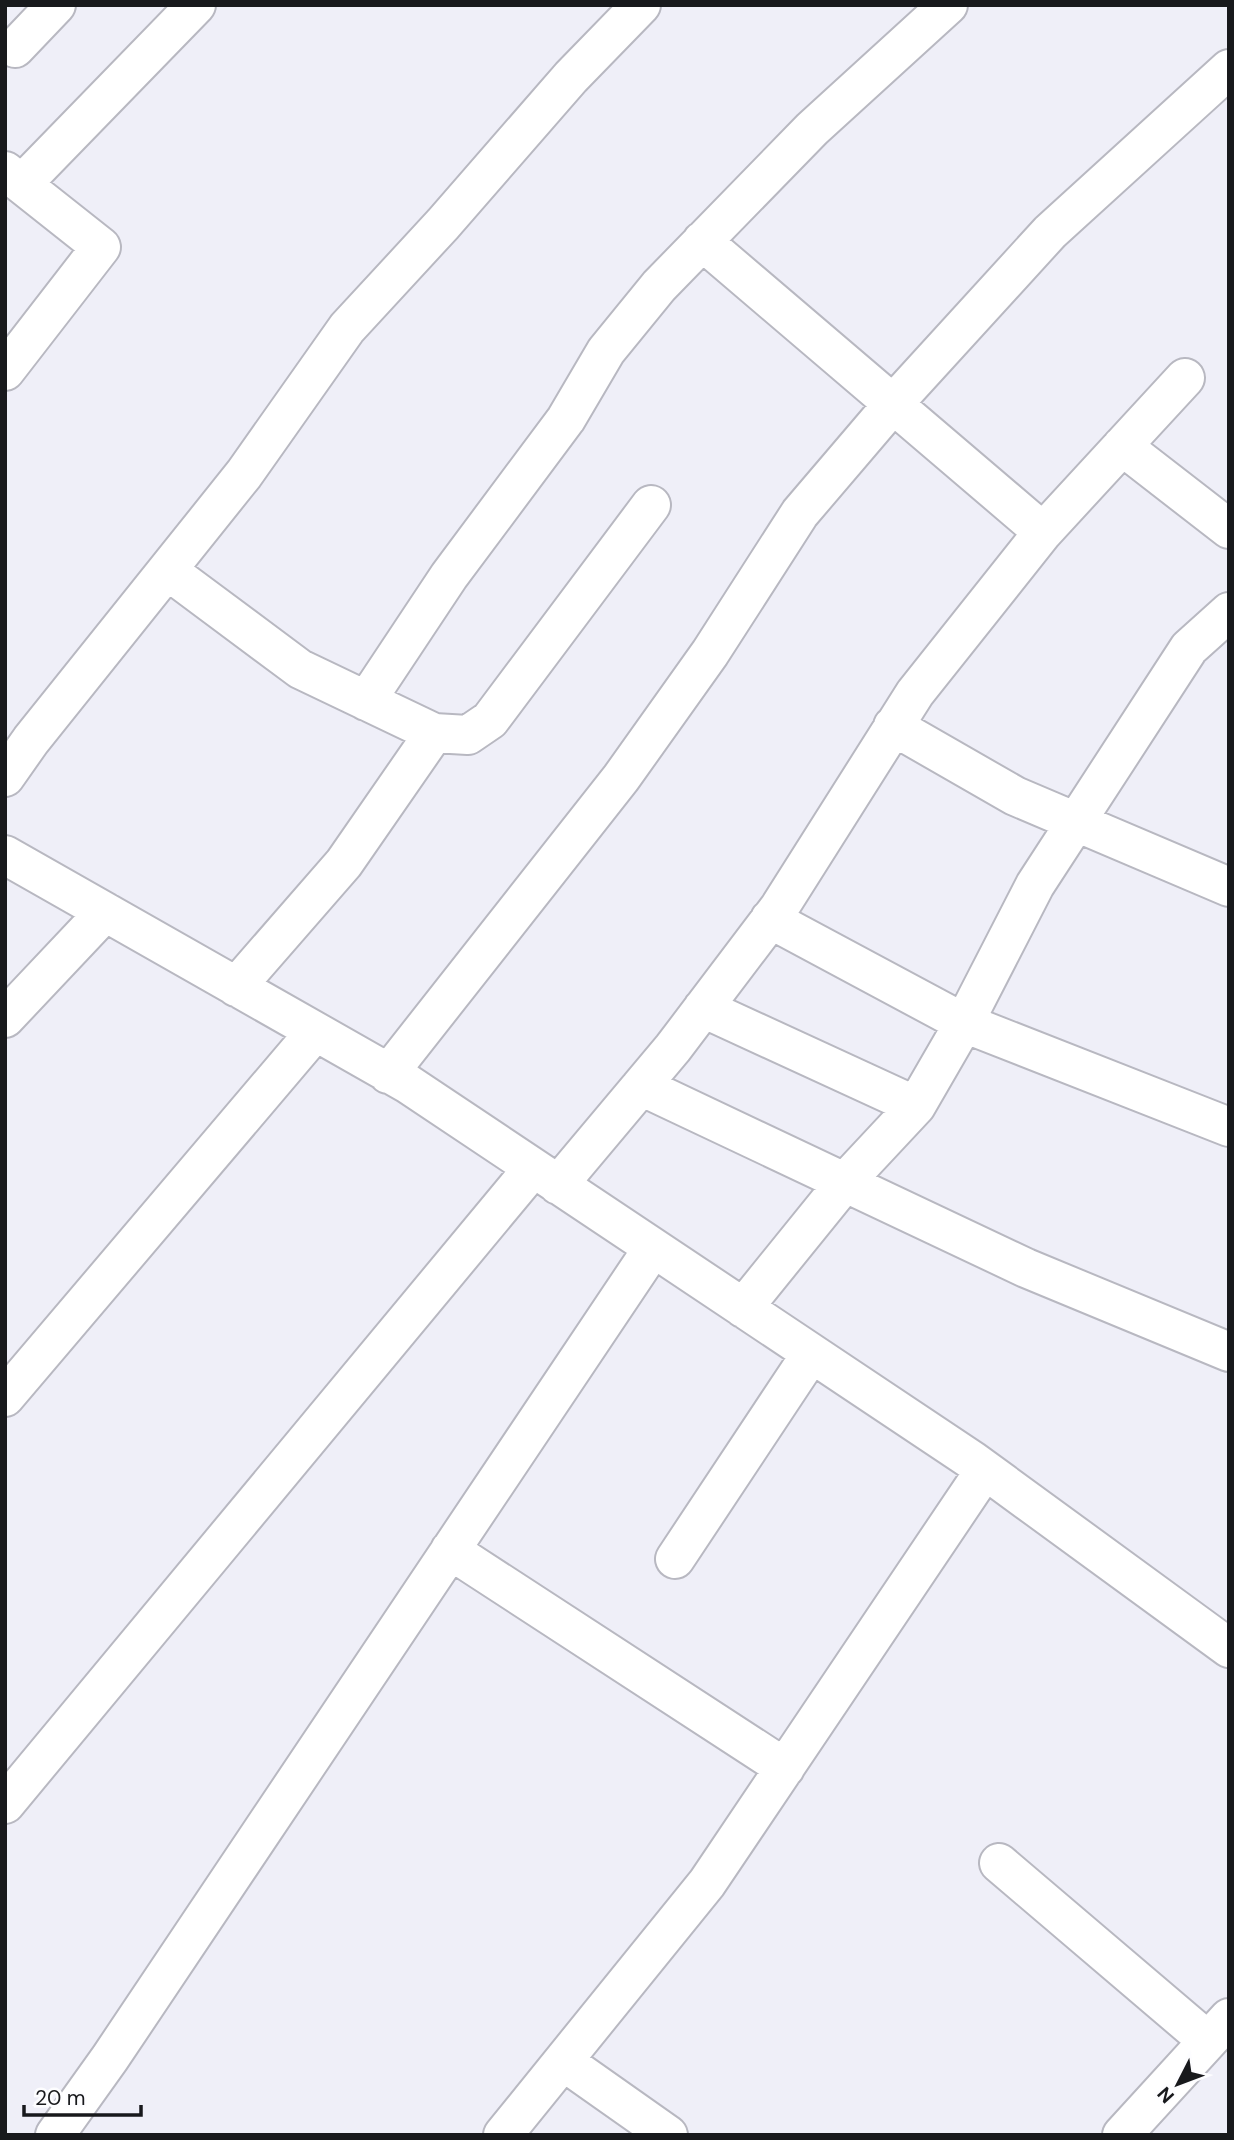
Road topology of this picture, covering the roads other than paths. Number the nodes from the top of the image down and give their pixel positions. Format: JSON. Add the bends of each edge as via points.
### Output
{"nodes":[{"id":1,"x":57,"y":5,"type":"edge"},
{"id":2,"x":196,"y":5,"type":"edge"},
{"id":3,"x":641,"y":5,"type":"edge"},
{"id":4,"x":948,"y":5,"type":"edge"},
{"id":5,"x":15,"y":48,"type":"dead end"},
{"id":6,"x":1229,"y":69,"type":"edge"},
{"id":7,"x":13,"y":178,"type":"edge"},
{"id":8,"x":702,"y":241,"type":"junction"},
{"id":9,"x":5,"y":371,"type":"edge"},
{"id":10,"x":1185,"y":378,"type":"dead end"},
{"id":11,"x":893,"y":404,"type":"junction"},
{"id":12,"x":1122,"y":446,"type":"junction"},
{"id":13,"x":651,"y":505,"type":"dead end"},
{"id":14,"x":1229,"y":529,"type":"edge"},
{"id":15,"x":1043,"y":532,"type":"junction"},
{"id":16,"x":167,"y":570,"type":"junction"},
{"id":17,"x":1229,"y":612,"type":"edge"},
{"id":18,"x":366,"y":701,"type":"junction"},
{"id":19,"x":893,"y":726,"type":"junction"},
{"id":20,"x":434,"y":733,"type":"junction"},
{"id":21,"x":5,"y":777,"type":"edge"},
{"id":22,"x":1075,"y":822,"type":"junction"},
{"id":23,"x":5,"y":855,"type":"edge"},
{"id":24,"x":1229,"y":887,"type":"edge"},
{"id":25,"x":105,"y":912,"type":"junction"},
{"id":26,"x":770,"y":919,"type":"junction"},
{"id":27,"x":236,"y":987,"type":"junction"},
{"id":28,"x":703,"y":1008,"type":"junction"},
{"id":29,"x":5,"y":1018,"type":"edge"},
{"id":30,"x":964,"y":1023,"type":"junction"},
{"id":31,"x":315,"y":1032,"type":"junction"},
{"id":32,"x":388,"y":1074,"type":"junction"},
{"id":33,"x":641,"y":1086,"type":"junction"},
{"id":34,"x":916,"y":1106,"type":"junction"},
{"id":35,"x":1229,"y":1127,"type":"edge"},
{"id":36,"x":545,"y":1176,"type":"junction"},
{"id":37,"x":845,"y":1182,"type":"junction"},
{"id":38,"x":653,"y":1248,"type":"junction"},
{"id":39,"x":743,"y":1308,"type":"junction"},
{"id":40,"x":1229,"y":1352,"type":"edge"},
{"id":41,"x":811,"y":1354,"type":"junction"},
{"id":42,"x":5,"y":1397,"type":"edge"},
{"id":43,"x":985,"y":1470,"type":"junction"},
{"id":44,"x":450,"y":1550,"type":"junction"},
{"id":45,"x":675,"y":1559,"type":"dead end"},
{"id":46,"x":1229,"y":1648,"type":"edge"},
{"id":47,"x":785,"y":1768,"type":"junction"},
{"id":48,"x":5,"y":1804,"type":"edge"},
{"id":49,"x":999,"y":1863,"type":"dead end"},
{"id":50,"x":1218,"y":2030,"type":"edge"},
{"id":51,"x":563,"y":2061,"type":"junction"},
{"id":52,"x":55,"y":2135,"type":"edge"},
{"id":53,"x":503,"y":2135,"type":"edge"},
{"id":54,"x":668,"y":2135,"type":"edge"},
{"id":55,"x":1122,"y":2135,"type":"edge"}],
"edges":[{"from":1,"to":5,"type":"street"},
{"from":2,"to":7,"type":"street"},
{"from":3,"to":16,"type":"street","via":[[347,328],[244,474]]},
{"from":4,"to":8,"type":"street","via":[[812,129]]},
{"from":6,"to":11,"type":"street","via":[[1050,232]]},
{"from":7,"to":9,"type":"street","via":[[102,247]]},
{"from":8,"to":11,"type":"street"},
{"from":8,"to":18,"type":"street","via":[[606,351],[566,419],[449,576]]},
{"from":10,"to":12,"type":"street"},
{"from":11,"to":15,"type":"street"},
{"from":11,"to":32,"type":"street","via":[[800,513],[710,653],[621,778]]},
{"from":12,"to":14,"type":"street"},
{"from":12,"to":15,"type":"street"},
{"from":13,"to":20,"type":"street","via":[[490,720],[468,735]]},
{"from":15,"to":19,"type":"street"},
{"from":16,"to":18,"type":"street","via":[[300,669]]},
{"from":16,"to":21,"type":"street"},
{"from":17,"to":22,"type":"street","via":[[1189,648]]},
{"from":18,"to":20,"type":"street"},
{"from":19,"to":22,"type":"street","via":[[1016,796]]},
{"from":19,"to":26,"type":"street"},
{"from":20,"to":27,"type":"street","via":[[344,863]]},
{"from":22,"to":24,"type":"street"},
{"from":22,"to":30,"type":"street","via":[[1035,885]]},
{"from":23,"to":25,"type":"street"},
{"from":25,"to":27,"type":"street"},
{"from":25,"to":29,"type":"street"},
{"from":26,"to":28,"type":"street"},
{"from":26,"to":30,"type":"street"},
{"from":27,"to":31,"type":"street"},
{"from":28,"to":33,"type":"street"},
{"from":28,"to":34,"type":"street"},
{"from":30,"to":34,"type":"street"},
{"from":30,"to":35,"type":"street"},
{"from":31,"to":32,"type":"street"},
{"from":31,"to":42,"type":"street"},
{"from":32,"to":36,"type":"street"},
{"from":33,"to":36,"type":"street"},
{"from":33,"to":37,"type":"street"},
{"from":34,"to":37,"type":"street"},
{"from":36,"to":38,"type":"street"},
{"from":36,"to":48,"type":"street"},
{"from":37,"to":39,"type":"street"},
{"from":37,"to":40,"type":"street","via":[[1026,1268]]},
{"from":38,"to":39,"type":"street"},
{"from":38,"to":44,"type":"street"},
{"from":39,"to":41,"type":"street"},
{"from":41,"to":43,"type":"street"},
{"from":41,"to":45,"type":"street"},
{"from":43,"to":46,"type":"street"},
{"from":43,"to":47,"type":"street"},
{"from":44,"to":47,"type":"street"},
{"from":44,"to":52,"type":"street"},
{"from":47,"to":51,"type":"street","via":[[707,1883]]},
{"from":49,"to":50,"type":"street"},
{"from":50,"to":55,"type":"street"},
{"from":51,"to":53,"type":"street"},
{"from":51,"to":54,"type":"street"}]}
